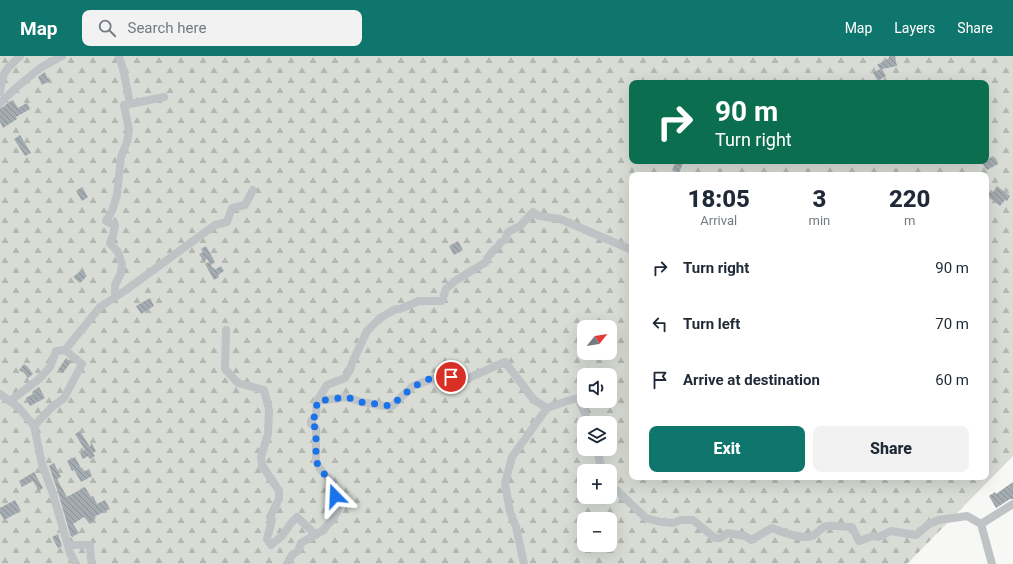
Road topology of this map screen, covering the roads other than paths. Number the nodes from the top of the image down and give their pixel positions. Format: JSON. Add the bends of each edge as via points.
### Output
{"nodes":[{"id":1,"x":20,"y":56,"type":"edge"},
{"id":2,"x":62,"y":56,"type":"edge"},
{"id":3,"x":119,"y":56,"type":"edge"},
{"id":4,"x":0,"y":92,"type":"edge"},
{"id":5,"x":164,"y":97,"type":"dead end"},
{"id":6,"x":0,"y":103,"type":"edge"},
{"id":7,"x":130,"y":104,"type":"junction"},
{"id":8,"x":253,"y":190,"type":"dead end"},
{"id":9,"x":629,"y":249,"type":"edge"},
{"id":10,"x":115,"y":297,"type":"junction"},
{"id":11,"x":226,"y":330,"type":"dead end"},
{"id":12,"x":65,"y":350,"type":"junction"},
{"id":13,"x":0,"y":394,"type":"edge"},
{"id":14,"x":10,"y":401,"type":"junction"},
{"id":15,"x":317,"y":401,"type":"junction"},
{"id":16,"x":547,"y":408,"type":"junction"},
{"id":17,"x":586,"y":416,"type":"edge"},
{"id":18,"x":34,"y":426,"type":"junction"},
{"id":19,"x":617,"y":491,"type":"edge"},
{"id":20,"x":1013,"y":504,"type":"edge"},
{"id":21,"x":981,"y":524,"type":"junction"},
{"id":22,"x":316,"y":535,"type":"junction"},
{"id":23,"x":68,"y":546,"type":"junction"},
{"id":24,"x":76,"y":564,"type":"edge"},
{"id":25,"x":92,"y":564,"type":"edge"},
{"id":26,"x":287,"y":564,"type":"edge"},
{"id":27,"x":524,"y":564,"type":"edge"},
{"id":28,"x":992,"y":564,"type":"edge"}],
"edges":[{"from":1,"to":4,"type":"street","via":[[6,69]]},
{"from":2,"to":6,"type":"street","via":[[40,68]]},
{"from":3,"to":7,"type":"street"},
{"from":5,"to":7,"type":"street"},
{"from":7,"to":10,"type":"street","via":[[124,105],[129,130],[121,157],[117,195],[106,222],[114,225],[110,243],[118,252],[122,264],[115,285]]},
{"from":8,"to":10,"type":"street","via":[[245,205],[232,208],[227,222],[214,225]]},
{"from":9,"to":15,"type":"street","via":[[560,219],[538,216],[533,212],[520,226],[508,232],[505,240],[486,262],[446,289],[442,300],[419,301],[380,318],[367,331],[345,378],[327,386]]},
{"from":10,"to":12,"type":"street","via":[[100,307]]},
{"from":11,"to":22,"type":"street","via":[[225,369],[238,383],[264,390],[268,410],[268,434],[261,457],[262,465],[279,490],[279,499],[270,517],[272,520],[268,539],[271,544],[282,536],[297,516]]},
{"from":12,"to":14,"type":"street","via":[[56,351],[50,367],[39,379]]},
{"from":12,"to":18,"type":"street","via":[[82,364],[64,398]]},
{"from":13,"to":14,"type":"street"},
{"from":14,"to":18,"type":"street","via":[[20,408]]},
{"from":15,"to":16,"type":"street","via":[[347,397],[361,402],[391,406],[413,386],[438,377],[464,380],[505,362],[534,400]]},
{"from":15,"to":22,"type":"street","via":[[316,415],[311,421],[316,428],[316,461],[332,483],[338,510],[330,523]]},
{"from":16,"to":17,"type":"street","via":[[578,398]]},
{"from":16,"to":27,"type":"street","via":[[512,457],[505,483]]},
{"from":18,"to":23,"type":"street","via":[[42,464]]},
{"from":19,"to":21,"type":"street","via":[[646,518],[674,523],[693,520],[715,538],[728,533],[745,536],[750,540],[772,528],[785,534],[807,537],[826,526],[852,527],[859,541],[873,536],[880,537],[891,530],[916,535],[929,524],[954,517],[967,516]]},
{"from":20,"to":21,"type":"street"},
{"from":21,"to":28,"type":"street"},
{"from":22,"to":26,"type":"street","via":[[301,544]]},
{"from":23,"to":24,"type":"street"},
{"from":23,"to":25,"type":"street","via":[[90,545]]}]}
